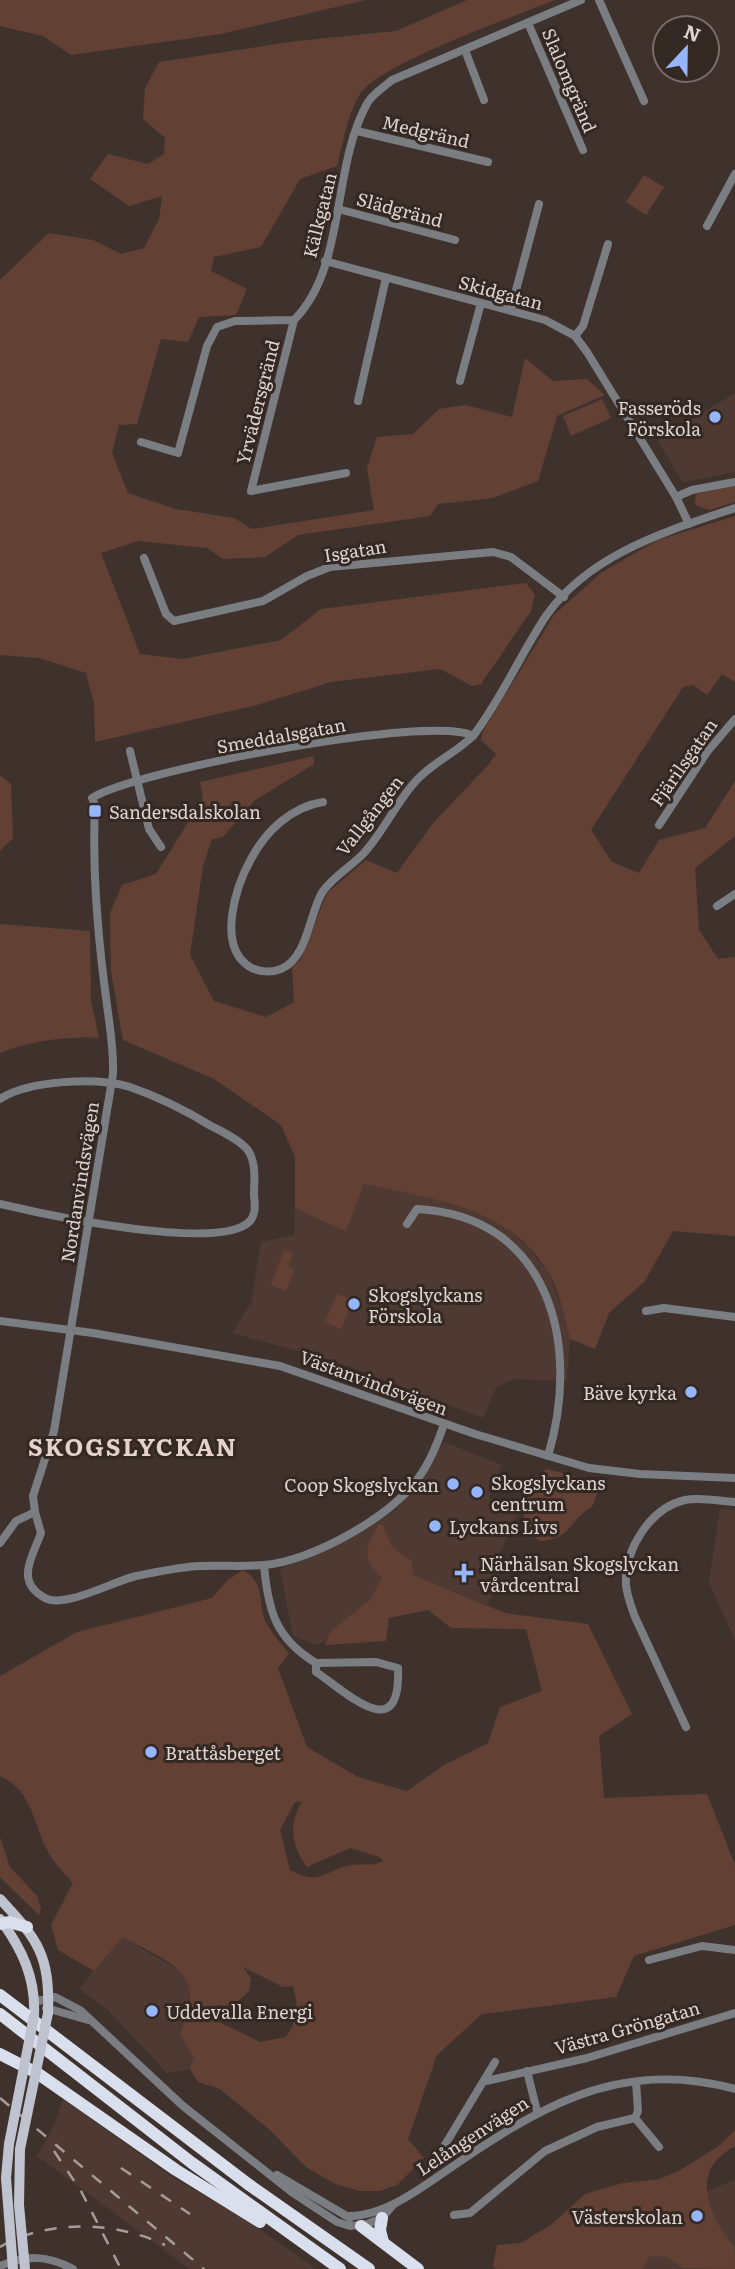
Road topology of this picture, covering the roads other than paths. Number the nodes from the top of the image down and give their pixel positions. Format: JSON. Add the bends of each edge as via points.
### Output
{"nodes":[{"id":1,"x":581,"y":0,"type":"edge"},
{"id":2,"x":599,"y":0,"type":"edge"},
{"id":3,"x":528,"y":23,"type":"junction"},
{"id":4,"x":465,"y":50,"type":"junction"},
{"id":5,"x":484,"y":100,"type":"dead end"},
{"id":6,"x":644,"y":101,"type":"dead end"},
{"id":7,"x":357,"y":131,"type":"junction"},
{"id":8,"x":583,"y":150,"type":"dead end"},
{"id":9,"x":488,"y":162,"type":"dead end"},
{"id":10,"x":735,"y":174,"type":"edge"},
{"id":11,"x":539,"y":204,"type":"dead end"},
{"id":12,"x":338,"y":209,"type":"junction"},
{"id":13,"x":707,"y":226,"type":"dead end"},
{"id":14,"x":455,"y":240,"type":"dead end"},
{"id":15,"x":608,"y":244,"type":"dead end"},
{"id":16,"x":325,"y":261,"type":"junction"},
{"id":17,"x":386,"y":278,"type":"junction"},
{"id":18,"x":481,"y":303,"type":"junction"},
{"id":19,"x":510,"y":309,"type":"junction"},
{"id":20,"x":294,"y":320,"type":"junction"},
{"id":21,"x":575,"y":336,"type":"junction"},
{"id":22,"x":460,"y":381,"type":"dead end"},
{"id":23,"x":358,"y":401,"type":"dead end"},
{"id":24,"x":141,"y":442,"type":"dead end"},
{"id":25,"x":346,"y":473,"type":"dead end"},
{"id":26,"x":735,"y":482,"type":"edge"},
{"id":27,"x":676,"y":497,"type":"junction"},
{"id":28,"x":735,"y":508,"type":"edge"},
{"id":29,"x":689,"y":524,"type":"junction"},
{"id":30,"x":144,"y":558,"type":"dead end"},
{"id":31,"x":564,"y":597,"type":"junction"},
{"id":32,"x":735,"y":719,"type":"edge"},
{"id":33,"x":473,"y":736,"type":"junction"},
{"id":34,"x":130,"y":751,"type":"dead end"},
{"id":35,"x":137,"y":782,"type":"junction"},
{"id":36,"x":93,"y":801,"type":"joint"},
{"id":37,"x":323,"y":802,"type":"dead end"},
{"id":38,"x":659,"y":825,"type":"dead end"},
{"id":39,"x":162,"y":847,"type":"dead end"},
{"id":40,"x":735,"y":894,"type":"edge"},
{"id":41,"x":717,"y":906,"type":"dead end"},
{"id":42,"x":111,"y":1084,"type":"junction"},
{"id":43,"x":0,"y":1099,"type":"edge"},
{"id":44,"x":0,"y":1204,"type":"edge"},
{"id":45,"x":89,"y":1221,"type":"junction"},
{"id":46,"x":407,"y":1224,"type":"dead end"},
{"id":47,"x":646,"y":1311,"type":"dead end"},
{"id":48,"x":735,"y":1317,"type":"edge"},
{"id":49,"x":0,"y":1321,"type":"edge"},
{"id":50,"x":72,"y":1330,"type":"junction"},
{"id":51,"x":444,"y":1424,"type":"junction"},
{"id":52,"x":548,"y":1456,"type":"junction"},
{"id":53,"x":735,"y":1478,"type":"edge"},
{"id":54,"x":735,"y":1502,"type":"edge"},
{"id":55,"x":35,"y":1512,"type":"junction"},
{"id":56,"x":0,"y":1543,"type":"edge"},
{"id":57,"x":264,"y":1565,"type":"junction"},
{"id":58,"x":316,"y":1663,"type":"junction"},
{"id":59,"x":686,"y":1727,"type":"dead end"},
{"id":60,"x":0,"y":1899,"type":"edge"},
{"id":61,"x":1,"y":1922,"type":"edge"},
{"id":62,"x":27,"y":1927,"type":"junction"},
{"id":63,"x":735,"y":1950,"type":"edge"},
{"id":64,"x":649,"y":1960,"type":"dead end"},
{"id":65,"x":0,"y":1995,"type":"edge"},
{"id":66,"x":49,"y":1997,"type":"junction"},
{"id":67,"x":34,"y":2003,"type":"junction"},
{"id":68,"x":49,"y":2011,"type":"junction"},
{"id":69,"x":735,"y":2013,"type":"edge"},
{"id":70,"x":0,"y":2014,"type":"edge"},
{"id":71,"x":92,"y":2021,"type":"junction"},
{"id":72,"x":0,"y":2054,"type":"edge"},
{"id":73,"x":495,"y":2062,"type":"dead end"},
{"id":74,"x":25,"y":2066,"type":"junction"},
{"id":75,"x":527,"y":2071,"type":"junction"},
{"id":76,"x":37,"y":2073,"type":"junction"},
{"id":77,"x":486,"y":2081,"type":"junction"},
{"id":78,"x":636,"y":2082,"type":"junction"},
{"id":79,"x":735,"y":2089,"type":"edge"},
{"id":80,"x":537,"y":2111,"type":"junction"},
{"id":81,"x":635,"y":2118,"type":"junction"},
{"id":82,"x":659,"y":2147,"type":"dead end"},
{"id":83,"x":255,"y":2162,"type":"junction"},
{"id":84,"x":434,"y":2164,"type":"dead end"},
{"id":85,"x":394,"y":2204,"type":"junction"},
{"id":86,"x":454,"y":2215,"type":"dead end"},
{"id":87,"x":347,"y":2216,"type":"junction"},
{"id":88,"x":382,"y":2218,"type":"junction"},
{"id":89,"x":361,"y":2226,"type":"junction"},
{"id":90,"x":383,"y":2242,"type":"junction"},
{"id":91,"x":307,"y":2247,"type":"junction"},
{"id":92,"x":0,"y":2266,"type":"edge"},
{"id":93,"x":13,"y":2269,"type":"edge"},
{"id":94,"x":25,"y":2269,"type":"edge"},
{"id":95,"x":73,"y":2269,"type":"edge"},
{"id":96,"x":340,"y":2269,"type":"edge"},
{"id":97,"x":369,"y":2269,"type":"edge"},
{"id":98,"x":418,"y":2269,"type":"edge"}],
"edges":[{"from":1,"to":3,"type":"street","name":"Kälkgatan"},
{"from":2,"to":6,"type":"street"},
{"from":3,"to":4,"type":"street","name":"Kälkgatan"},
{"from":3,"to":8,"type":"street","name":"Slalomgränd"},
{"from":4,"to":5,"type":"street"},
{"from":4,"to":7,"type":"street","name":"Kälkgatan","via":[[391,80],[369,101]]},
{"from":7,"to":9,"type":"street","name":"Medgränd"},
{"from":7,"to":12,"type":"street","name":"Kälkgatan"},
{"from":10,"to":13,"type":"street"},
{"from":11,"to":19,"type":"street"},
{"from":12,"to":14,"type":"street","name":"Slädgränd"},
{"from":12,"to":16,"type":"street","name":"Kälkgatan"},
{"from":15,"to":21,"type":"street","via":[[583,326]]},
{"from":16,"to":17,"type":"street","name":"Skidgatan"},
{"from":16,"to":20,"type":"street","name":"Kälkgatan","via":[[311,303]]},
{"from":17,"to":18,"type":"street","name":"Skidgatan"},
{"from":17,"to":23,"type":"street"},
{"from":18,"to":19,"type":"street","name":"Skidgatan"},
{"from":18,"to":22,"type":"street"},
{"from":19,"to":21,"type":"street","name":"Skidgatan"},
{"from":20,"to":24,"type":"street","via":[[235,321],[217,327],[207,346],[177,453]]},
{"from":20,"to":25,"type":"street","name":"Yrvädersgränd","via":[[251,491]]},
{"from":21,"to":27,"type":"street"},
{"from":26,"to":27,"type":"street"},
{"from":27,"to":29,"type":"street"},
{"from":28,"to":29,"type":"street"},
{"from":29,"to":31,"type":"street","via":[[620,553]]},
{"from":30,"to":31,"type":"street","name":"Isgatan","via":[[166,614],[174,621],[263,601],[330,567],[493,552],[512,557]]},
{"from":31,"to":33,"type":"street","via":[[545,617]]},
{"from":32,"to":38,"type":"street","name":"Fjärilsgatan","via":[[707,752]]},
{"from":33,"to":35,"type":"street","name":"Smeddalsgatan","via":[[446,730],[306,743]]},
{"from":33,"to":37,"type":"street","name":"Vallgången","via":[[422,774],[365,852],[323,891],[295,957],[281,969],[251,968],[240,958],[233,939],[237,889],[268,834],[308,804]]},
{"from":34,"to":35,"type":"street"},
{"from":35,"to":36,"type":"street","name":"Smeddalsgatan","via":[[102,791]]},
{"from":35,"to":39,"type":"street","via":[[149,829]]},
{"from":36,"to":42,"type":"street","name":"Nordanvindsvägen","via":[[114,1053]]},
{"from":40,"to":41,"type":"street"},
{"from":42,"to":43,"type":"street","via":[[47,1084]]},
{"from":42,"to":45,"type":"street","name":"Nordanvindsvägen"},
{"from":42,"to":45,"type":"street","via":[[180,1107],[245,1147],[253,1163],[254,1214],[238,1229],[219,1232],[156,1232]]},
{"from":44,"to":45,"type":"street"},
{"from":45,"to":50,"type":"street","name":"Nordanvindsvägen"},
{"from":46,"to":52,"type":"street","via":[[418,1209],[469,1218],[501,1234],[531,1265],[551,1304],[559,1357],[558,1409]]},
{"from":47,"to":48,"type":"street","via":[[664,1308]]},
{"from":49,"to":50,"type":"street","name":"Västanvindsvägen"},
{"from":50,"to":51,"type":"street","name":"Västanvindsvägen","via":[[279,1366]]},
{"from":50,"to":55,"type":"street","name":"Nordanvindsvägen","via":[[54,1431],[35,1486]]},
{"from":51,"to":52,"type":"street","name":"Västanvindsvägen"},
{"from":51,"to":57,"type":"street","via":[[419,1479],[387,1510],[318,1549]]},
{"from":52,"to":53,"type":"street","name":"Västanvindsvägen","via":[[640,1475]]},
{"from":54,"to":59,"type":"street","via":[[686,1500],[662,1511],[637,1539],[628,1570],[628,1598],[635,1617]]},
{"from":55,"to":56,"type":"street","via":[[16,1521]]},
{"from":55,"to":57,"type":"street","name":"Nordanvindsvägen","via":[[42,1531],[27,1575],[35,1591],[49,1600],[69,1599],[123,1579],[179,1568]]},
{"from":57,"to":58,"type":"street","via":[[269,1601],[281,1633]]},
{"from":58,"to":58,"type":"street","via":[[316,1672],[367,1708],[383,1709],[398,1694],[398,1668],[376,1662]]},
{"from":60,"to":62,"type":"main road"},
{"from":61,"to":62,"type":"highway"},
{"from":61,"to":67,"type":"main road","via":[[28,1967]]},
{"from":62,"to":66,"type":"main road","via":[[46,1966]]},
{"from":63,"to":64,"type":"street","via":[[702,1946]]},
{"from":65,"to":97,"type":"highway","via":[[248,2185]]},
{"from":66,"to":67,"type":"street"},
{"from":66,"to":68,"type":"main road"},
{"from":66,"to":71,"type":"street","via":[[71,2004]]},
{"from":67,"to":68,"type":"street"},
{"from":67,"to":74,"type":"main road","bridge":true},
{"from":68,"to":71,"type":"street"},
{"from":68,"to":76,"type":"main road","bridge":true},
{"from":69,"to":75,"type":"street","name":"Västra Gröngatan"},
{"from":70,"to":91,"type":"highway"},
{"from":71,"to":83,"type":"street","via":[[164,2090]]},
{"from":72,"to":74,"type":"highway"},
{"from":73,"to":77,"type":"street"},
{"from":74,"to":76,"type":"highway","bridge":true},
{"from":74,"to":93,"type":"main road","bridge":true,"via":[[6,2178]]},
{"from":75,"to":77,"type":"street","name":"Västra Gröngatan"},
{"from":75,"to":80,"type":"street"},
{"from":76,"to":91,"type":"highway","via":[[215,2195]]},
{"from":76,"to":94,"type":"main road","bridge":true,"via":[[18,2178]]},
{"from":77,"to":84,"type":"street"},
{"from":78,"to":79,"type":"street","name":"Lelångenvägen","via":[[681,2081]]},
{"from":78,"to":80,"type":"street","name":"Lelångenvägen","via":[[592,2090]]},
{"from":78,"to":81,"type":"street"},
{"from":80,"to":85,"type":"street","name":"Lelångenvägen"},
{"from":81,"to":82,"type":"street"},
{"from":81,"to":86,"type":"street","via":[[597,2127],[545,2151],[470,2213]]},
{"from":83,"to":87,"type":"street"},
{"from":83,"to":89,"type":"street","via":[[337,2222]]},
{"from":85,"to":87,"type":"street","name":"Lelångenvägen","via":[[362,2216]]},
{"from":85,"to":88,"type":"street","name":"Lelångenvägen"},
{"from":87,"to":89,"type":"street"},
{"from":88,"to":89,"type":"street","name":"Lelångenvägen"},
{"from":88,"to":90,"type":"highway"},
{"from":89,"to":90,"type":"highway"},
{"from":90,"to":98,"type":"highway"},
{"from":91,"to":96,"type":"highway"},
{"from":92,"to":95,"type":"street","via":[[37,2257]]}]}
